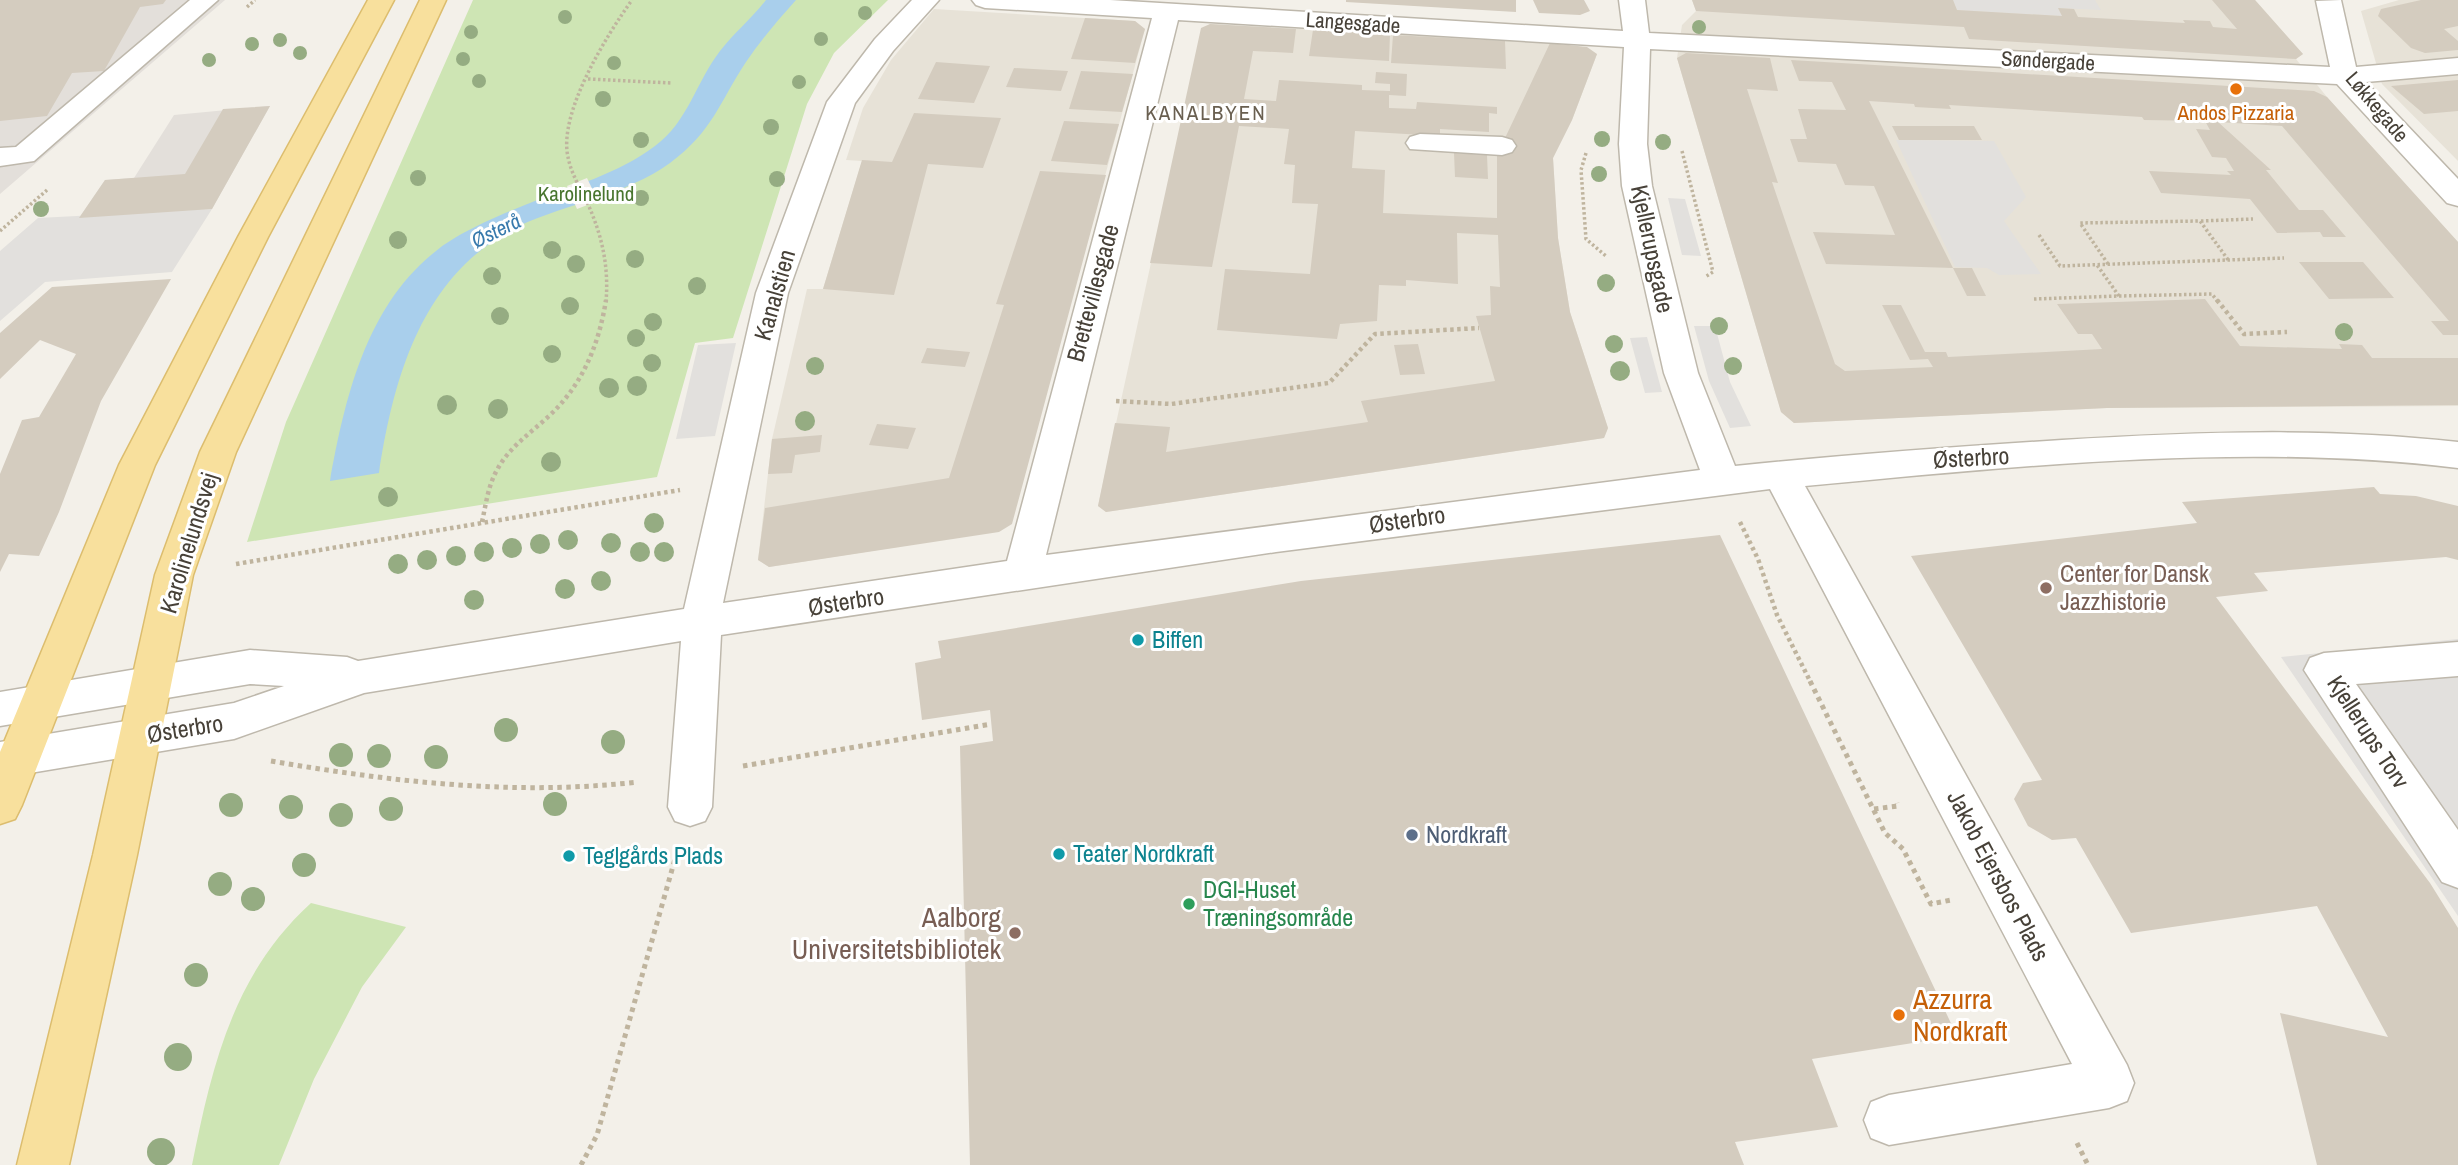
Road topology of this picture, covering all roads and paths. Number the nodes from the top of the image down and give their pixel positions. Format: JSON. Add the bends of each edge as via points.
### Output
{"nodes":[{"id":1,"x":205,"y":0,"type":"edge"},
{"id":2,"x":381,"y":0,"type":"edge"},
{"id":3,"x":433,"y":0,"type":"edge"},
{"id":4,"x":632,"y":0,"type":"edge"},
{"id":5,"x":926,"y":0,"type":"edge"},
{"id":6,"x":985,"y":0,"type":"edge"},
{"id":7,"x":2329,"y":0,"type":"edge"},
{"id":8,"x":1631,"y":4,"type":"edge"},
{"id":9,"x":1167,"y":11,"type":"junction"},
{"id":10,"x":1637,"y":40,"type":"junction"},
{"id":11,"x":2458,"y":66,"type":"edge"},
{"id":12,"x":2344,"y":76,"type":"junction"},
{"id":13,"x":588,"y":79,"type":"junction"},
{"id":14,"x":671,"y":83,"type":"dead end"},
{"id":15,"x":1420,"y":142,"type":"dead end"},
{"id":16,"x":1502,"y":146,"type":"dead end"},
{"id":17,"x":0,"y":157,"type":"edge"},
{"id":18,"x":2453,"y":186,"type":"edge"},
{"id":19,"x":2253,"y":219,"type":"dead end"},
{"id":20,"x":2200,"y":221,"type":"junction"},
{"id":21,"x":2039,"y":235,"type":"dead end"},
{"id":22,"x":2284,"y":258,"type":"dead end"},
{"id":23,"x":2229,"y":261,"type":"junction"},
{"id":24,"x":2108,"y":264,"type":"junction"},
{"id":25,"x":2096,"y":265,"type":"junction"},
{"id":26,"x":2119,"y":296,"type":"junction"},
{"id":27,"x":2034,"y":299,"type":"dead end"},
{"id":28,"x":1479,"y":328,"type":"dead end"},
{"id":29,"x":2287,"y":332,"type":"dead end"},
{"id":30,"x":1109,"y":401,"type":"dead end"},
{"id":31,"x":2458,"y":455,"type":"edge"},
{"id":32,"x":1780,"y":474,"type":"junction"},
{"id":33,"x":1722,"y":480,"type":"junction"},
{"id":34,"x":729,"y":482,"type":"junction"},
{"id":35,"x":482,"y":522,"type":"junction"},
{"id":36,"x":1744,"y":531,"type":"dead end"},
{"id":37,"x":236,"y":564,"type":"dead end"},
{"id":38,"x":1022,"y":575,"type":"junction"},
{"id":39,"x":701,"y":623,"type":"junction"},
{"id":40,"x":2458,"y":659,"type":"edge"},
{"id":41,"x":363,"y":676,"type":"junction"},
{"id":42,"x":151,"y":683,"type":"junction"},
{"id":43,"x":42,"y":701,"type":"junction"},
{"id":44,"x":0,"y":709,"type":"edge"},
{"id":45,"x":991,"y":724,"type":"dead end"},
{"id":46,"x":140,"y":736,"type":"junction"},
{"id":47,"x":10,"y":758,"type":"edge"},
{"id":48,"x":269,"y":761,"type":"dead end"},
{"id":49,"x":691,"y":791,"type":"junction"},
{"id":50,"x":0,"y":805,"type":"edge"},
{"id":51,"x":2458,"y":867,"type":"edge"},
{"id":52,"x":1931,"y":904,"type":"dead end"},
{"id":53,"x":1889,"y":1120,"type":"dead end"},
{"id":54,"x":43,"y":1165,"type":"edge"},
{"id":55,"x":581,"y":1165,"type":"edge"}],
"edges":[{"from":1,"to":17,"type":"street","via":[[24,155]]},
{"from":2,"to":43,"type":"main road","via":[[137,465]]},
{"from":3,"to":42,"type":"main road","name":"Karolinelundsvej","via":[[218,452],[174,575]]},
{"from":4,"to":13,"type":"path","via":[[615,20]]},
{"from":5,"to":34,"type":"street","name":"Kanalstien","via":[[841,102],[772,293]]},
{"from":6,"to":9,"type":"street","name":"Langesgade"},
{"from":7,"to":12,"type":"street","name":"Løkkegade"},
{"from":8,"to":10,"type":"street","name":"Kjellerupsgade"},
{"from":9,"to":10,"type":"street","name":"Langesgade"},
{"from":9,"to":38,"type":"street","name":"Brettevillesgade"},
{"from":10,"to":12,"type":"street","name":"Søndergade"},
{"from":10,"to":33,"type":"street","name":"Kjellerupsgade","via":[[1633,144],[1637,186],[1681,373]]},
{"from":11,"to":12,"type":"street","name":"Søndergade"},
{"from":12,"to":18,"type":"street","name":"Løkkegade"},
{"from":13,"to":14,"type":"path"},
{"from":13,"to":35,"type":"path","via":[[571,118],[565,147],[606,248],[607,288],[597,337],[580,378],[556,410],[515,444],[495,472]]},
{"from":15,"to":16,"type":"street"},
{"from":19,"to":20,"type":"path"},
{"from":20,"to":23,"type":"path"},
{"from":20,"to":24,"type":"path","via":[[2080,223]]},
{"from":21,"to":25,"type":"path","via":[[2060,266]]},
{"from":22,"to":23,"type":"path"},
{"from":23,"to":24,"type":"path"},
{"from":24,"to":25,"type":"path"},
{"from":25,"to":26,"type":"path"},
{"from":26,"to":27,"type":"path"},
{"from":26,"to":29,"type":"path","via":[[2212,294],[2244,334]]},
{"from":28,"to":30,"type":"path","via":[[1375,334],[1329,383],[1171,404]]},
{"from":31,"to":32,"type":"street","name":"Østerbro","via":[[2377,445],[2291,443],[1907,462]]},
{"from":32,"to":33,"type":"street","name":"Østerbro"},
{"from":32,"to":53,"type":"street","name":"Jakob Ejersbos Plads","via":[[2109,1083]]},
{"from":33,"to":38,"type":"street","name":"Østerbro","via":[[1422,517]]},
{"from":34,"to":35,"type":"path"},
{"from":34,"to":39,"type":"street","name":"Kanalstien"},
{"from":35,"to":37,"type":"path"},
{"from":36,"to":52,"type":"path","via":[[1777,615],[1885,833],[1903,849]]},
{"from":38,"to":39,"type":"street","name":"Østerbro"},
{"from":39,"to":41,"type":"street","name":"Østerbro"},
{"from":39,"to":49,"type":"street","name":"Kanalstien"},
{"from":40,"to":51,"type":"street","name":"Kjellerups Torv","via":[[2324,670]]},
{"from":41,"to":42,"type":"street","name":"Østerbro","via":[[250,667]]},
{"from":41,"to":46,"type":"street","name":"Østerbro","via":[[234,721]]},
{"from":42,"to":43,"type":"street","name":"Østerbro"},
{"from":42,"to":46,"type":"main road","name":"Karolinelundsvej"},
{"from":43,"to":44,"type":"street","name":"Østerbro"},
{"from":43,"to":47,"type":"main road"},
{"from":45,"to":49,"type":"path"},
{"from":46,"to":47,"type":"street","name":"Østerbro"},
{"from":46,"to":54,"type":"main road","name":"Karolinelundsvej"},
{"from":47,"to":50,"type":"main road"},
{"from":48,"to":49,"type":"path","via":[[360,776],[500,789],[630,784]]},
{"from":49,"to":55,"type":"path","via":[[597,1135]]}]}
